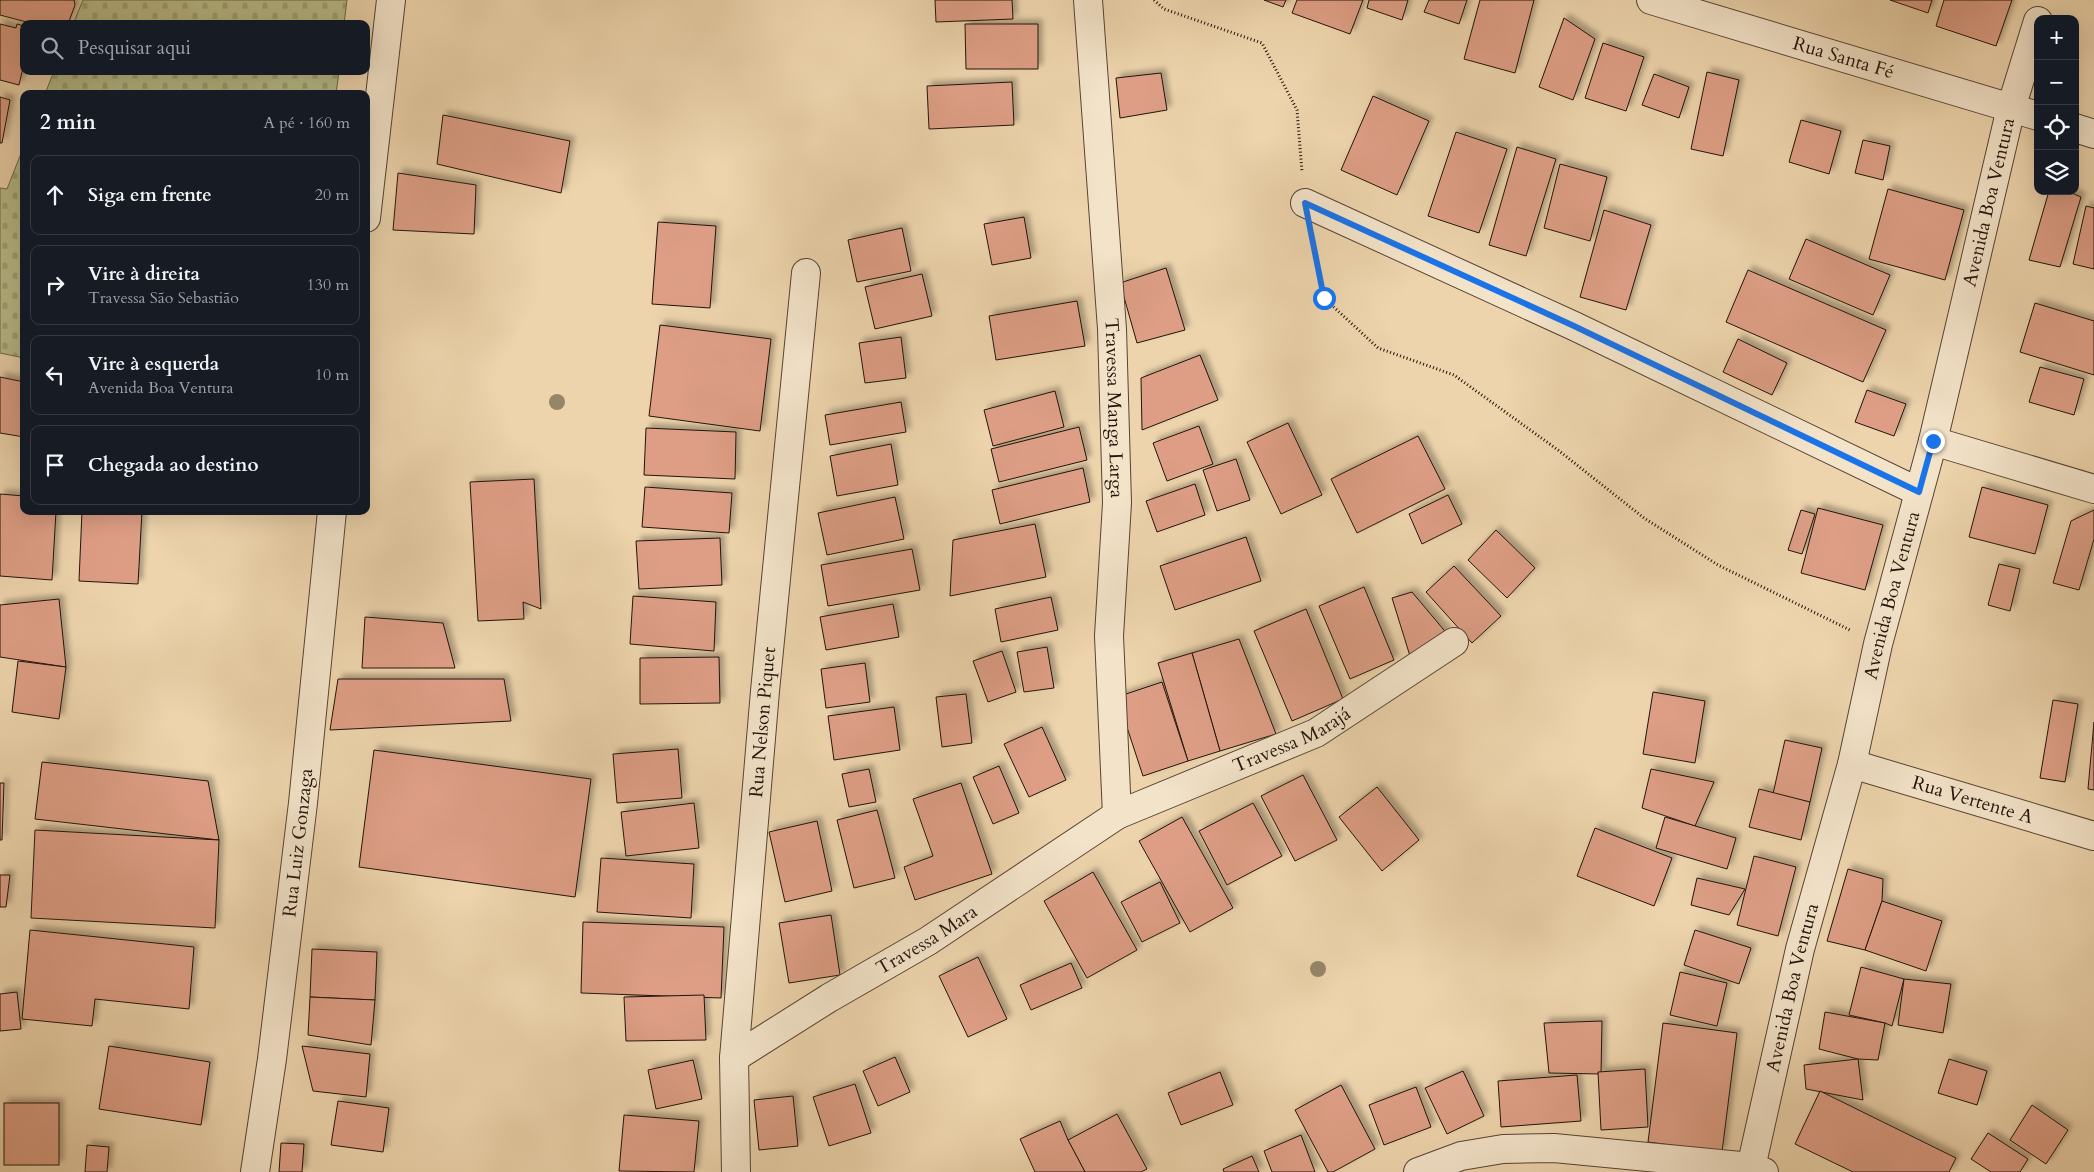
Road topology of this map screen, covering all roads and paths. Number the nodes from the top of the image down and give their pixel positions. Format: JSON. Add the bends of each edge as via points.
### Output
{"nodes":[{"id":1,"x":391,"y":0,"type":"edge"},
{"id":2,"x":1088,"y":0,"type":"edge"},
{"id":3,"x":1154,"y":0,"type":"edge"},
{"id":4,"x":1651,"y":0,"type":"edge"},
{"id":5,"x":2044,"y":0,"type":"edge"},
{"id":6,"x":2040,"y":15,"type":"edge"},
{"id":7,"x":2034,"y":33,"type":"edge"},
{"id":8,"x":2011,"y":108,"type":"junction"},
{"id":9,"x":2034,"y":115,"type":"edge"},
{"id":10,"x":2079,"y":129,"type":"edge"},
{"id":11,"x":2094,"y":134,"type":"edge"},
{"id":12,"x":370,"y":183,"type":"edge"},
{"id":13,"x":1305,"y":203,"type":"junction"},
{"id":14,"x":806,"y":273,"type":"dead end"},
{"id":15,"x":1933,"y":441,"type":"junction"},
{"id":16,"x":2094,"y":489,"type":"edge"},
{"id":17,"x":1919,"y":492,"type":"junction"},
{"id":18,"x":332,"y":515,"type":"edge"},
{"id":19,"x":1454,"y":642,"type":"dead end"},
{"id":20,"x":1878,"y":644,"type":"junction"},
{"id":21,"x":1852,"y":764,"type":"junction"},
{"id":22,"x":1117,"y":815,"type":"junction"},
{"id":23,"x":2094,"y":836,"type":"edge"},
{"id":24,"x":734,"y":1058,"type":"junction"},
{"id":25,"x":1755,"y":1170,"type":"edge"},
{"id":26,"x":256,"y":1172,"type":"edge"},
{"id":27,"x":736,"y":1172,"type":"edge"},
{"id":28,"x":1418,"y":1172,"type":"edge"}],
"edges":[{"from":1,"to":12,"type":"street"},
{"from":2,"to":22,"type":"street","name":"Travessa Manga Larga","via":[[1112,339],[1117,503],[1109,636]]},
{"from":3,"to":13,"type":"path","via":[[1164,9],[1262,43],[1297,110]]},
{"from":4,"to":8,"type":"street","name":"Rua Santa Fé"},
{"from":5,"to":6,"type":"street","name":"Avenida Boa Ventura"},
{"from":7,"to":8,"type":"street","name":"Avenida Boa Ventura"},
{"from":8,"to":9,"type":"street","name":"Rua Santa Fé"},
{"from":8,"to":15,"type":"street","name":"Avenida Boa Ventura"},
{"from":10,"to":11,"type":"street"},
{"from":13,"to":17,"type":"street","via":[[1574,326]]},
{"from":13,"to":20,"type":"path","via":[[1324,298],[1378,348],[1454,375],[1660,529],[1718,565]]},
{"from":14,"to":24,"type":"street","name":"Rua Nelson Piquet","via":[[766,681]]},
{"from":15,"to":16,"type":"street"},
{"from":15,"to":17,"type":"street","name":"Avenida Boa Ventura"},
{"from":17,"to":20,"type":"street","name":"Avenida Boa Ventura"},
{"from":18,"to":26,"type":"street","name":"Rua Luiz Gonzaga","via":[[302,813]]},
{"from":19,"to":22,"type":"street","name":"Travessa Marajá","via":[[1316,733]]},
{"from":20,"to":21,"type":"street","name":"Avenida Boa Ventura"},
{"from":21,"to":23,"type":"street","name":"Rua Vertente A"},
{"from":21,"to":25,"type":"street","name":"Avenida Boa Ventura","via":[[1800,949]]},
{"from":22,"to":24,"type":"street","name":"Travessa Mara","via":[[928,941]]},
{"from":24,"to":27,"type":"street","name":"Rua Nelson Piquet"},
{"from":25,"to":28,"type":"street","via":[[1601,1152],[1503,1149],[1461,1156]]}]}
